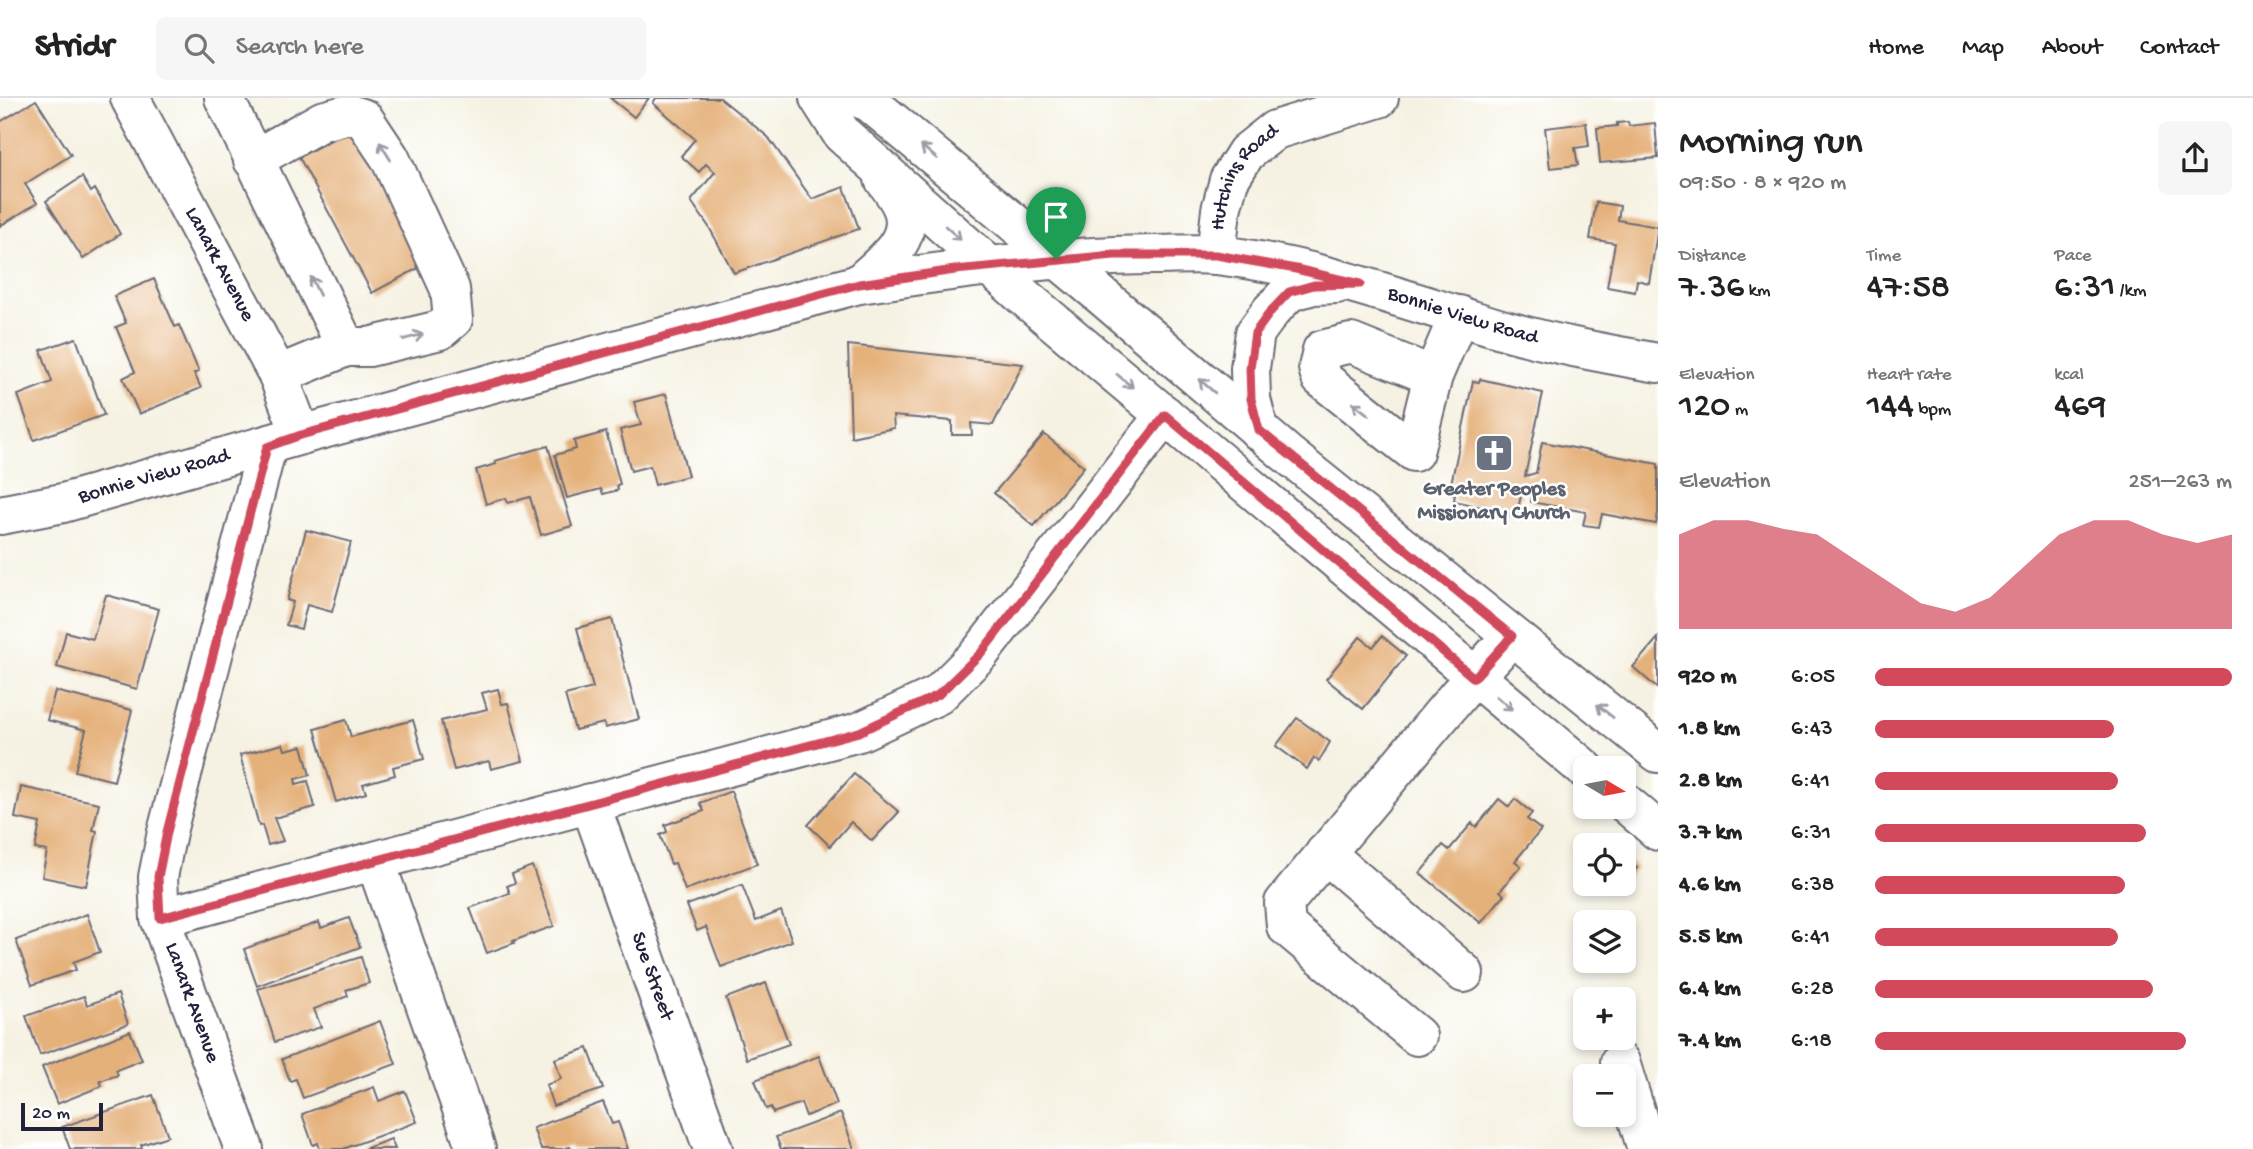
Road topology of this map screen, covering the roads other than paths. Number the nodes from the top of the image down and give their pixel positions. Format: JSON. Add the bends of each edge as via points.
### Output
{"nodes":[{"id":1,"x":130,"y":98,"type":"edge"},
{"id":2,"x":223,"y":98,"type":"edge"},
{"id":3,"x":819,"y":98,"type":"edge"},
{"id":4,"x":859,"y":98,"type":"edge"},
{"id":5,"x":1380,"y":98,"type":"edge"},
{"id":6,"x":871,"y":159,"type":"junction"},
{"id":7,"x":253,"y":160,"type":"junction"},
{"id":8,"x":1216,"y":255,"type":"junction"},
{"id":9,"x":1056,"y":259,"type":"junction"},
{"id":10,"x":991,"y":266,"type":"junction"},
{"id":11,"x":859,"y":284,"type":"junction"},
{"id":12,"x":1360,"y":284,"type":"junction"},
{"id":13,"x":1459,"y":315,"type":"junction"},
{"id":14,"x":346,"y":347,"type":"junction"},
{"id":15,"x":1658,"y":363,"type":"edge"},
{"id":16,"x":278,"y":375,"type":"junction"},
{"id":17,"x":1433,"y":376,"type":"junction"},
{"id":18,"x":1165,"y":415,"type":"junction"},
{"id":19,"x":1259,"y":430,"type":"junction"},
{"id":20,"x":284,"y":441,"type":"junction"},
{"id":21,"x":0,"y":515,"type":"edge"},
{"id":22,"x":1512,"y":636,"type":"junction"},
{"id":23,"x":1474,"y":678,"type":"junction"},
{"id":24,"x":1658,"y":754,"type":"edge"},
{"id":25,"x":1573,"y":760,"type":"edge"},
{"id":26,"x":590,"y":803,"type":"junction"},
{"id":27,"x":1636,"y":812,"type":"edge"},
{"id":28,"x":1658,"y":831,"type":"edge"},
{"id":29,"x":1325,"y":853,"type":"junction"},
{"id":30,"x":376,"y":863,"type":"junction"},
{"id":31,"x":160,"y":918,"type":"junction"},
{"id":32,"x":1464,"y":973,"type":"dead end"},
{"id":33,"x":1417,"y":1035,"type":"dead end"},
{"id":34,"x":1620,"y":1062,"type":"dead end"},
{"id":35,"x":244,"y":1149,"type":"edge"},
{"id":36,"x":476,"y":1149,"type":"edge"},
{"id":37,"x":713,"y":1149,"type":"edge"},
{"id":38,"x":1647,"y":1149,"type":"edge"}],
"edges":[{"from":1,"to":16,"type":"street","name":"Lanark Avenue"},
{"from":2,"to":7,"type":"street"},
{"from":3,"to":6,"type":"street","via":[[842,134]]},
{"from":9,"to":4,"type":"street","one_way":true},
{"from":5,"to":8,"type":"street","name":"Hutchins Road","via":[[1275,130],[1246,153],[1229,180]]},
{"from":6,"to":10,"type":"street","one_way":true},
{"from":6,"to":11,"type":"street","via":[[902,207],[905,226],[898,247]]},
{"from":14,"to":7,"type":"street","one_way":true},
{"from":14,"to":7,"type":"street","one_way":true,"via":[[408,339],[440,330],[453,319],[450,289],[390,158],[364,119],[349,114],[322,121]]},
{"from":8,"to":9,"type":"street","name":"Bonnie View Road"},
{"from":8,"to":12,"type":"street","name":"Bonnie View Road"},
{"from":9,"to":10,"type":"street","name":"Bonnie View Road"},
{"from":19,"to":9,"type":"street","one_way":true},
{"from":10,"to":11,"type":"street","name":"Bonnie View Road"},
{"from":10,"to":18,"type":"street","one_way":true},
{"from":11,"to":20,"type":"street","name":"Bonnie View Road"},
{"from":12,"to":13,"type":"street","name":"Bonnie View Road"},
{"from":12,"to":19,"type":"street","via":[[1314,285],[1289,292],[1255,333],[1251,399]]},
{"from":13,"to":15,"type":"street","name":"Bonnie View Road","via":[[1509,331]]},
{"from":13,"to":17,"type":"street"},
{"from":14,"to":16,"type":"street"},
{"from":16,"to":20,"type":"street","name":"Lanark Avenue"},
{"from":17,"to":17,"type":"street","one_way":true,"via":[[1414,452],[1321,378],[1318,368],[1322,350],[1351,343]]},
{"from":18,"to":23,"type":"street"},
{"from":18,"to":26,"type":"street","via":[[981,653],[938,695],[859,732]]},
{"from":19,"to":22,"type":"street"},
{"from":20,"to":21,"type":"street","name":"Bonnie View Road","via":[[63,503]]},
{"from":20,"to":31,"type":"street","name":"Lanark Avenue","via":[[167,832],[158,877]]},
{"from":22,"to":23,"type":"street"},
{"from":24,"to":22,"type":"street","one_way":true},
{"from":23,"to":25,"type":"street","one_way":true},
{"from":23,"to":29,"type":"street"},
{"from":26,"to":30,"type":"street"},
{"from":26,"to":37,"type":"street","name":"Sue Street"},
{"from":27,"to":28,"type":"street"},
{"from":29,"to":32,"type":"street"},
{"from":29,"to":33,"type":"street","via":[[1284,903],[1286,926]]},
{"from":30,"to":31,"type":"street"},
{"from":30,"to":36,"type":"street"},
{"from":31,"to":35,"type":"street","name":"Lanark Avenue"},
{"from":34,"to":38,"type":"street"}]}
